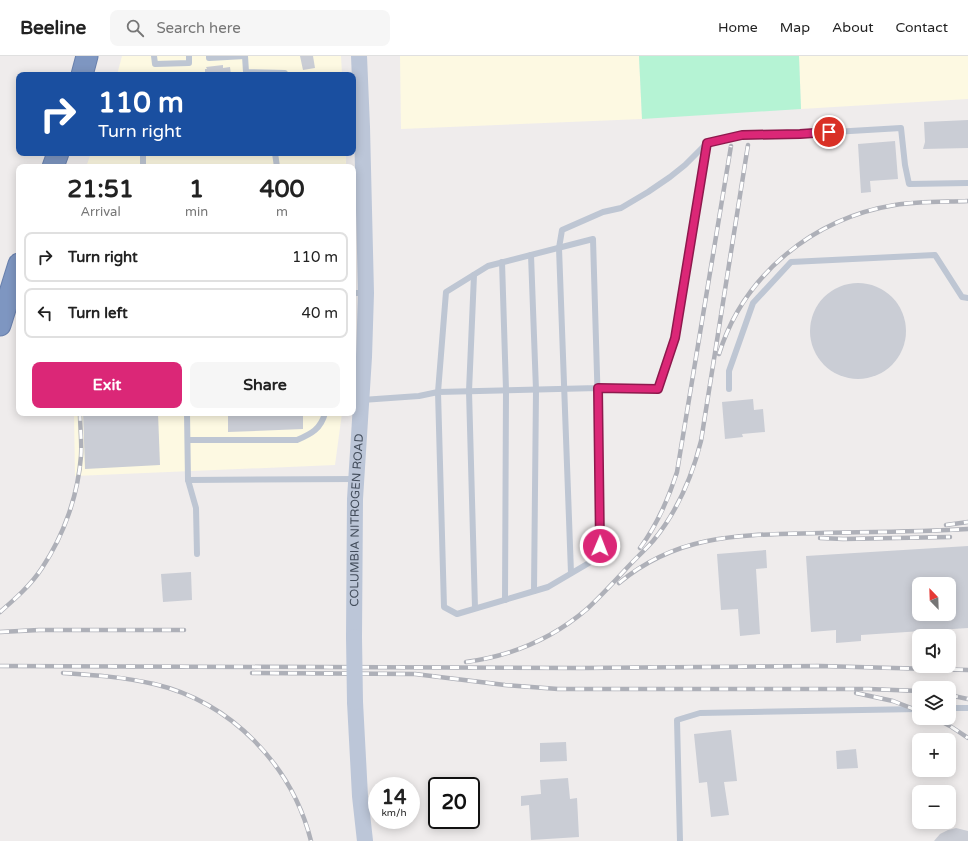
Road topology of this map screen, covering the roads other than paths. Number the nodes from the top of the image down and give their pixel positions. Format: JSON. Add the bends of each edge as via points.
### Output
{"nodes":[{"id":1,"x":87,"y":56,"type":"edge"},
{"id":2,"x":154,"y":56,"type":"edge"},
{"id":3,"x":189,"y":56,"type":"edge"},
{"id":4,"x":209,"y":56,"type":"edge"},
{"id":5,"x":245,"y":56,"type":"edge"},
{"id":6,"x":359,"y":56,"type":"edge"},
{"id":7,"x":83,"y":72,"type":"edge"},
{"id":8,"x":246,"y":72,"type":"edge"},
{"id":9,"x":356,"y":82,"type":"edge"},
{"id":10,"x":707,"y":143,"type":"junction"},
{"id":11,"x":968,"y":183,"type":"edge"},
{"id":12,"x":558,"y":248,"type":"junction"},
{"id":13,"x":531,"y":255,"type":"junction"},
{"id":14,"x":502,"y":262,"type":"junction"},
{"id":15,"x":16,"y":274,"type":"edge"},
{"id":16,"x":474,"y":275,"type":"junction"},
{"id":17,"x":360,"y":293,"type":"edge"},
{"id":18,"x":968,"y":298,"type":"edge"},
{"id":19,"x":0,"y":325,"type":"edge"},
{"id":20,"x":598,"y":388,"type":"junction"},
{"id":21,"x":563,"y":389,"type":"junction"},
{"id":22,"x":729,"y":389,"type":"dead end"},
{"id":23,"x":506,"y":390,"type":"junction"},
{"id":24,"x":536,"y":390,"type":"junction"},
{"id":25,"x":469,"y":391,"type":"junction"},
{"id":26,"x":438,"y":392,"type":"junction"},
{"id":27,"x":361,"y":400,"type":"junction"},
{"id":28,"x":187,"y":416,"type":"edge"},
{"id":29,"x":324,"y":416,"type":"edge"},
{"id":30,"x":188,"y":440,"type":"junction"},
{"id":31,"x":356,"y":479,"type":"junction"},
{"id":32,"x":188,"y":480,"type":"junction"},
{"id":33,"x":197,"y":554,"type":"dead end"},
{"id":34,"x":571,"y":573,"type":"junction"},
{"id":35,"x":534,"y":591,"type":"junction"},
{"id":36,"x":505,"y":600,"type":"junction"},
{"id":37,"x":475,"y":608,"type":"junction"},
{"id":38,"x":956,"y":708,"type":"edge"},
{"id":39,"x":968,"y":708,"type":"edge"},
{"id":40,"x":912,"y":709,"type":"edge"},
{"id":41,"x":365,"y":841,"type":"edge"},
{"id":42,"x":680,"y":841,"type":"edge"}],
"edges":[{"from":1,"to":7,"type":"highway"},
{"from":2,"to":3,"type":"lane","via":[[154,64],[189,63]]},
{"from":4,"to":5,"type":"lane"},
{"from":5,"to":8,"type":"lane"},
{"from":6,"to":9,"type":"street","name":"COLUMBIA NITROGEN ROAD"},
{"from":9,"to":17,"type":"street","name":"COLUMBIA NITROGEN ROAD","via":[[362,207]]},
{"from":10,"to":11,"type":"lane","via":[[742,135],[901,128],[909,184]]},
{"from":10,"to":12,"type":"lane","via":[[686,165],[621,208],[603,212],[562,230]]},
{"from":10,"to":20,"type":"lane","via":[[675,338],[658,389]]},
{"from":12,"to":13,"type":"lane"},
{"from":12,"to":20,"type":"lane","via":[[594,239]]},
{"from":12,"to":21,"type":"lane"},
{"from":13,"to":14,"type":"lane"},
{"from":13,"to":24,"type":"lane"},
{"from":14,"to":16,"type":"lane","via":[[488,266]]},
{"from":14,"to":23,"type":"lane"},
{"from":15,"to":19,"type":"highway"},
{"from":16,"to":25,"type":"lane"},
{"from":16,"to":26,"type":"lane","via":[[446,292]]},
{"from":17,"to":27,"type":"street","name":"COLUMBIA NITROGEN ROAD","via":[[364,357]]},
{"from":18,"to":22,"type":"lane","via":[[962,297],[935,255],[791,262],[753,303],[729,371]]},
{"from":20,"to":21,"type":"lane"},
{"from":20,"to":34,"type":"lane","via":[[600,557]]},
{"from":21,"to":24,"type":"lane"},
{"from":21,"to":34,"type":"lane"},
{"from":23,"to":24,"type":"lane"},
{"from":23,"to":25,"type":"lane"},
{"from":23,"to":36,"type":"lane"},
{"from":24,"to":35,"type":"lane"},
{"from":25,"to":26,"type":"lane"},
{"from":25,"to":37,"type":"lane"},
{"from":26,"to":27,"type":"lane","via":[[419,396]]},
{"from":26,"to":37,"type":"lane","via":[[444,607],[457,614]]},
{"from":27,"to":31,"type":"street","name":"COLUMBIA NITROGEN ROAD"},
{"from":28,"to":30,"type":"lane"},
{"from":29,"to":30,"type":"lane","via":[[323,422],[310,435],[297,440]]},
{"from":30,"to":32,"type":"lane"},
{"from":31,"to":32,"type":"lane"},
{"from":31,"to":41,"type":"street","name":"COLUMBIA NITROGEN ROAD","bridge":true,"via":[[354,637],[360,796]]},
{"from":32,"to":33,"type":"lane","via":[[196,508]]},
{"from":34,"to":35,"type":"lane","via":[[548,587]]},
{"from":35,"to":36,"type":"lane"},
{"from":36,"to":37,"type":"lane"},
{"from":38,"to":39,"type":"lane"},
{"from":40,"to":42,"type":"lane","via":[[700,713],[677,720]]}]}
